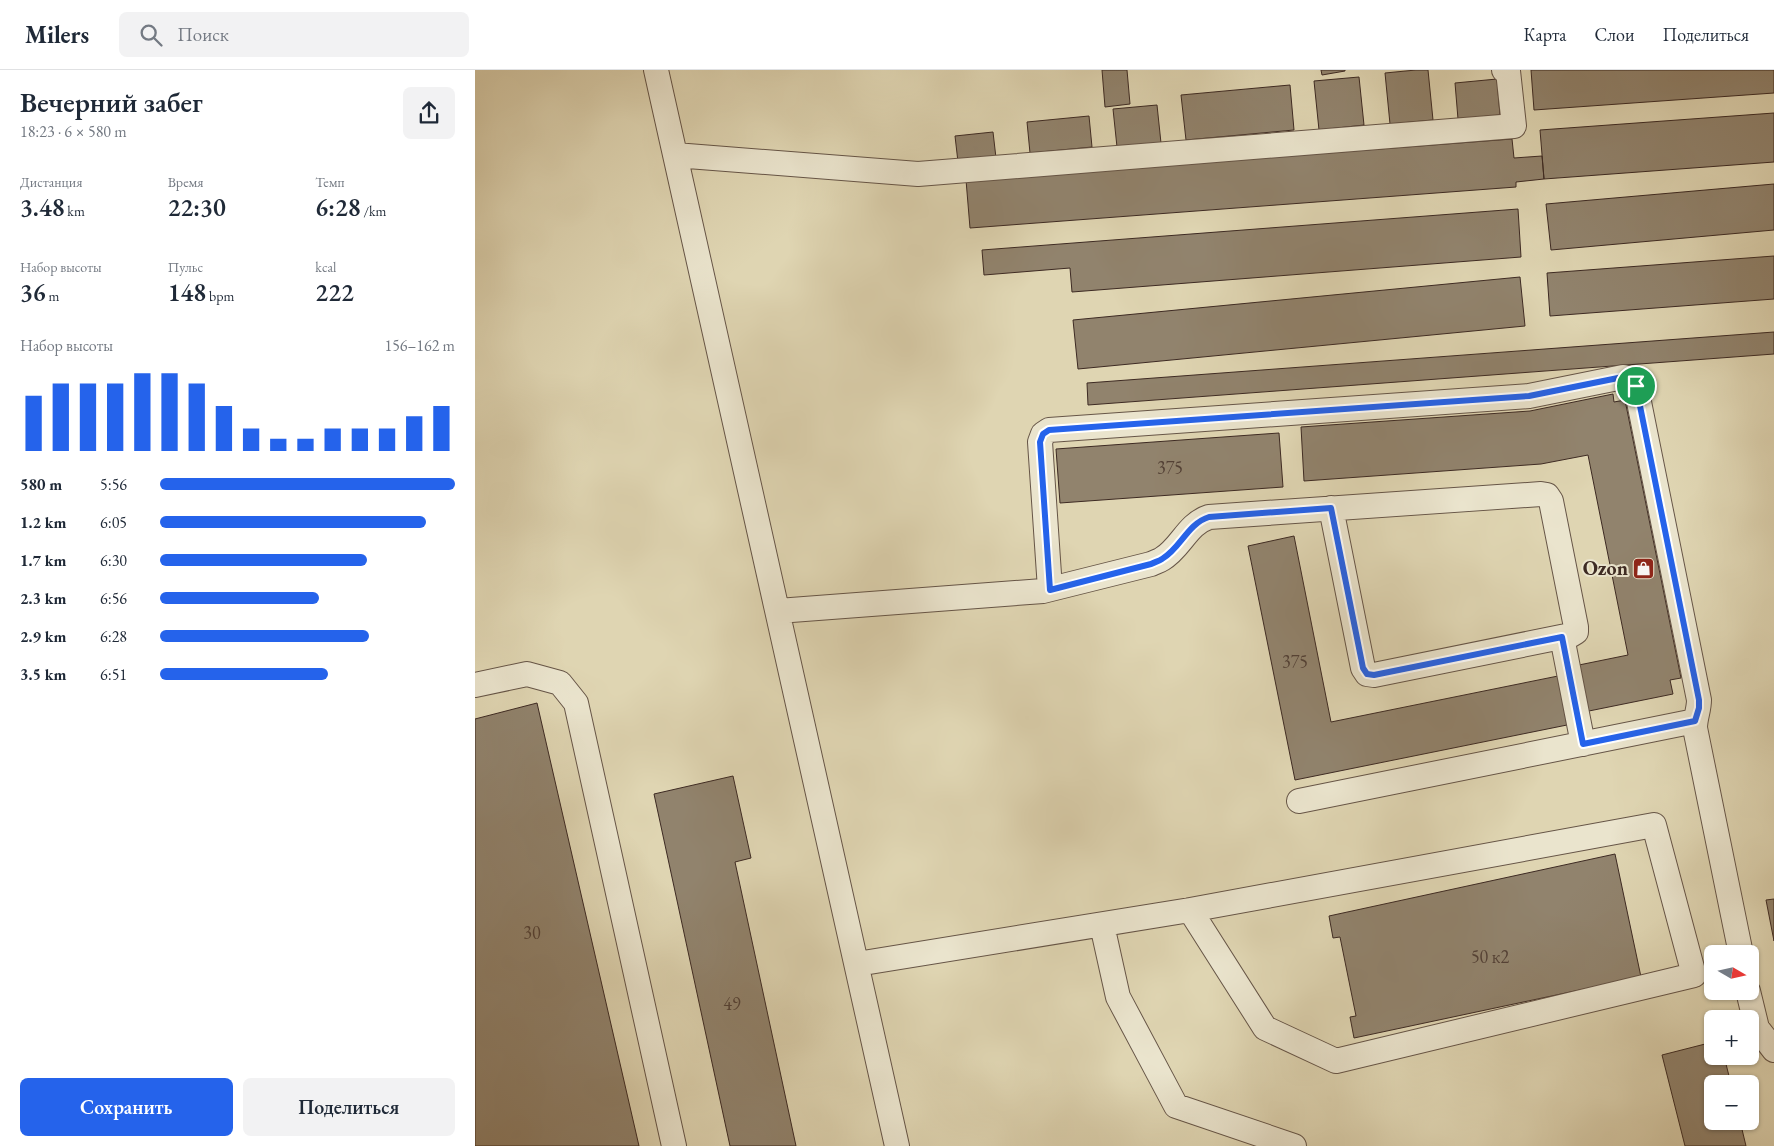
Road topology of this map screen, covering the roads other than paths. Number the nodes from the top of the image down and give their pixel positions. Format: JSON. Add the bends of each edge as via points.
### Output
{"nodes":[{"id":1,"x":656,"y":70,"type":"edge"},
{"id":2,"x":1504,"y":70,"type":"edge"},
{"id":3,"x":675,"y":155,"type":"junction"},
{"id":4,"x":1331,"y":508,"type":"junction"},
{"id":5,"x":1050,"y":590,"type":"junction"},
{"id":6,"x":778,"y":610,"type":"junction"},
{"id":7,"x":1562,"y":637,"type":"junction"},
{"id":8,"x":475,"y":685,"type":"edge"},
{"id":9,"x":1695,"y":721,"type":"junction"},
{"id":10,"x":1583,"y":744,"type":"junction"},
{"id":11,"x":1299,"y":801,"type":"dead end"},
{"id":12,"x":1190,"y":910,"type":"junction"},
{"id":13,"x":1102,"y":925,"type":"junction"},
{"id":14,"x":1739,"y":945,"type":"edge"},
{"id":15,"x":857,"y":964,"type":"junction"},
{"id":16,"x":1703,"y":977,"type":"edge"},
{"id":17,"x":1751,"y":1000,"type":"edge"},
{"id":18,"x":1774,"y":1050,"type":"edge"},
{"id":19,"x":674,"y":1146,"type":"edge"},
{"id":20,"x":897,"y":1146,"type":"edge"},
{"id":21,"x":1294,"y":1146,"type":"edge"}],
"edges":[{"from":1,"to":3,"type":"street"},
{"from":2,"to":3,"type":"street","via":[[1508,71],[1514,126],[918,174]]},
{"from":3,"to":6,"type":"street"},
{"from":4,"to":5,"type":"street","via":[[1201,519],[1162,559]]},
{"from":4,"to":7,"type":"street","via":[[1363,668],[1367,674]]},
{"from":4,"to":7,"type":"street","via":[[1547,495],[1551,501],[1576,627],[1576,632]]},
{"from":5,"to":6,"type":"street"},
{"from":5,"to":9,"type":"street","via":[[1040,442],[1049,430],[1529,396],[1623,377],[1631,379],[1636,386],[1699,700]]},
{"from":6,"to":15,"type":"street"},
{"from":7,"to":10,"type":"street"},
{"from":8,"to":19,"type":"street","via":[[527,674],[560,684],[576,703]]},
{"from":9,"to":10,"type":"street"},
{"from":9,"to":14,"type":"street"},
{"from":10,"to":11,"type":"street"},
{"from":12,"to":13,"type":"street"},
{"from":12,"to":16,"type":"street","via":[[1265,1028],[1336,1061]]},
{"from":12,"to":16,"type":"street","via":[[1654,825]]},
{"from":13,"to":15,"type":"street"},
{"from":13,"to":21,"type":"street","via":[[1119,997],[1176,1106]]},
{"from":15,"to":20,"type":"street"},
{"from":17,"to":18,"type":"street","via":[[1757,1028]]}]}
